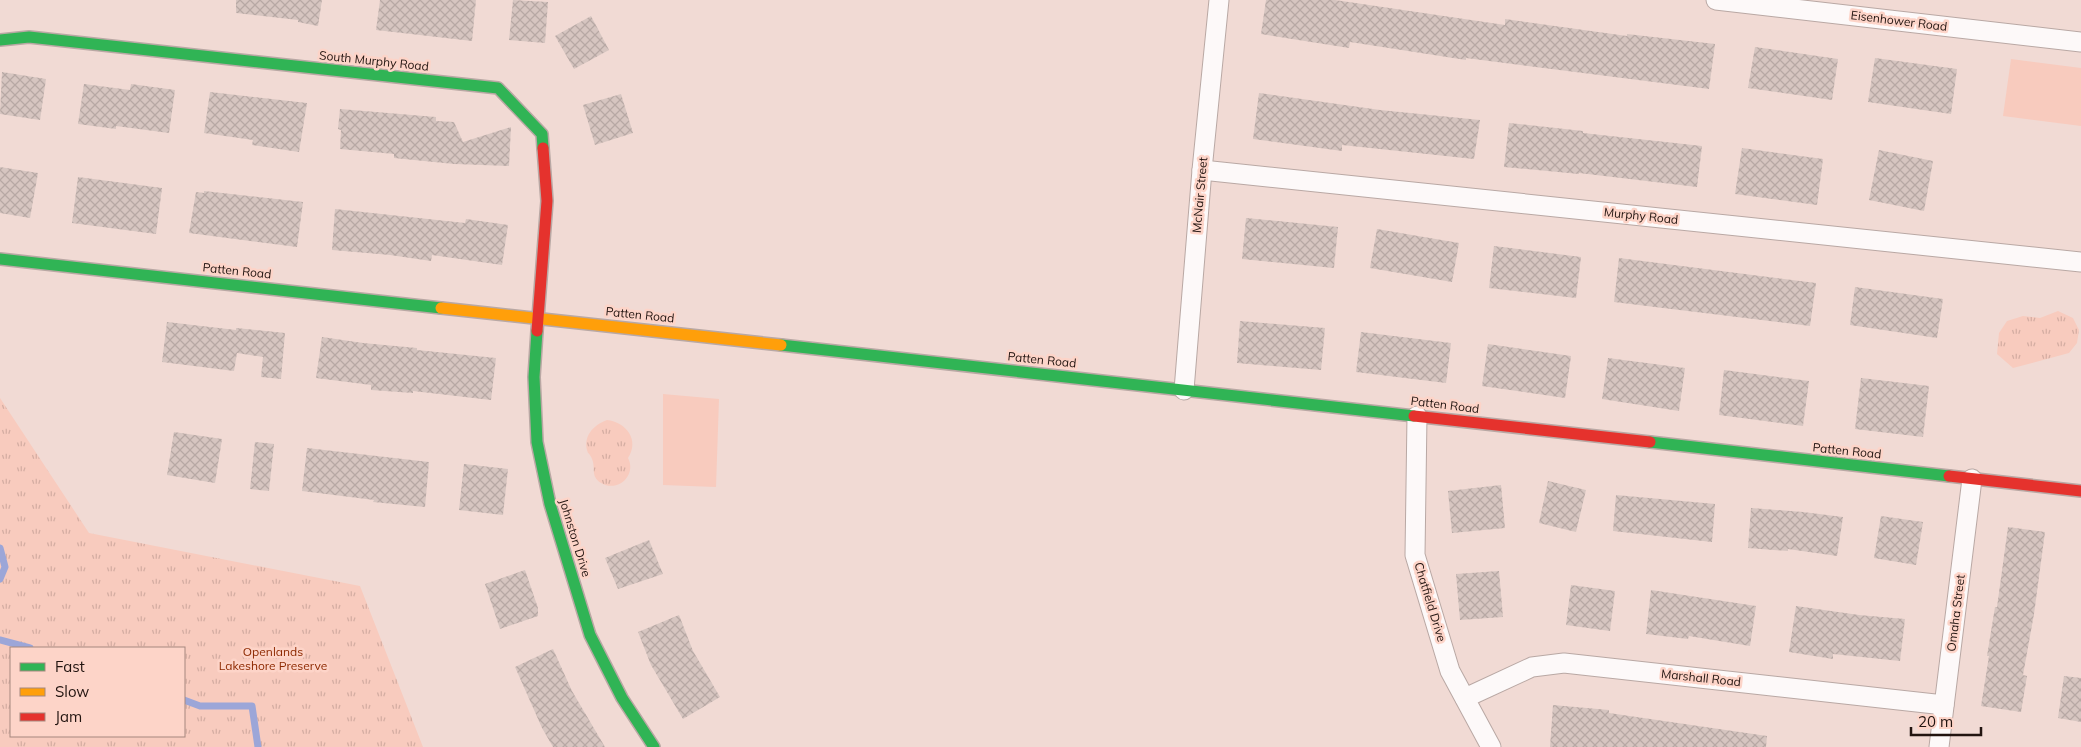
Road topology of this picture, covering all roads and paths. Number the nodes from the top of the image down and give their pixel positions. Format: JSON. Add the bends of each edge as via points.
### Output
{"nodes":[{"id":1,"x":1219,"y":0,"type":"edge"},
{"id":2,"x":1716,"y":0,"type":"edge"},
{"id":3,"x":0,"y":40,"type":"edge"},
{"id":4,"x":2081,"y":42,"type":"edge"},
{"id":5,"x":1202,"y":170,"type":"junction"},
{"id":6,"x":0,"y":259,"type":"edge"},
{"id":7,"x":2081,"y":262,"type":"edge"},
{"id":8,"x":539,"y":318,"type":"junction"},
{"id":9,"x":1184,"y":390,"type":"junction"},
{"id":10,"x":1417,"y":416,"type":"junction"},
{"id":11,"x":1972,"y":479,"type":"junction"},
{"id":12,"x":2081,"y":491,"type":"edge"},
{"id":13,"x":1465,"y":698,"type":"junction"},
{"id":14,"x":1944,"y":705,"type":"junction"},
{"id":15,"x":654,"y":747,"type":"edge"},
{"id":16,"x":1491,"y":747,"type":"edge"},
{"id":17,"x":1939,"y":747,"type":"edge"}],
"edges":[{"from":1,"to":5,"type":"street","name":"McNair Street"},
{"from":2,"to":4,"type":"street","name":"Eisenhower Road"},
{"from":3,"to":8,"type":"street","name":"South Murphy Road","via":[[30,37],[498,88],[542,134],[548,201]]},
{"from":5,"to":7,"type":"street","name":"Murphy Road"},
{"from":5,"to":9,"type":"street","name":"McNair Street"},
{"from":6,"to":8,"type":"street","name":"Patten Road"},
{"from":8,"to":9,"type":"street","name":"Patten Road"},
{"from":8,"to":15,"type":"street","name":"Johnston Drive","via":[[534,377],[537,442],[550,504],[590,635],[622,698]]},
{"from":9,"to":10,"type":"street","name":"Patten Road"},
{"from":10,"to":11,"type":"street","name":"Patten Road"},
{"from":10,"to":13,"type":"street","name":"Chatfield Drive","via":[[1415,555],[1450,671]]},
{"from":11,"to":12,"type":"street","name":"Patten Road"},
{"from":11,"to":14,"type":"street","name":"Omaha Street"},
{"from":13,"to":14,"type":"street","name":"Marshall Road","via":[[1532,667],[1564,663]]},
{"from":13,"to":16,"type":"street","name":"Chatfield Drive"},
{"from":14,"to":17,"type":"street","name":"Omaha Street"}]}
